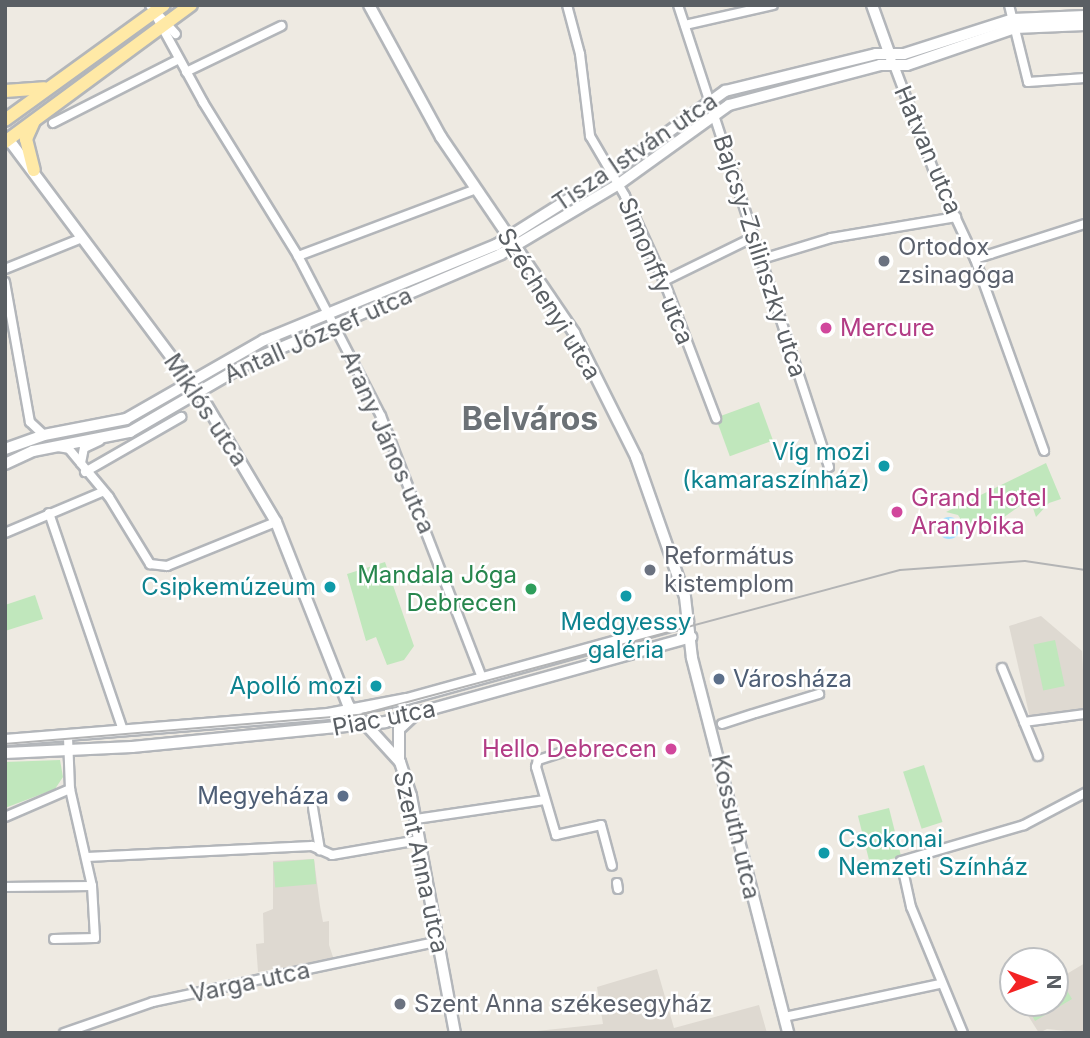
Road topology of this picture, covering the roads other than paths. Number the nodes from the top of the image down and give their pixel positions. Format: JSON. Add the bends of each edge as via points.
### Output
{"nodes":[{"id":1,"x":191,"y":5,"type":"edge"},
{"id":2,"x":369,"y":5,"type":"edge"},
{"id":3,"x":567,"y":5,"type":"edge"},
{"id":4,"x":678,"y":5,"type":"edge"},
{"id":5,"x":774,"y":5,"type":"edge"},
{"id":6,"x":872,"y":5,"type":"edge"},
{"id":7,"x":1009,"y":5,"type":"edge"},
{"id":8,"x":156,"y":7,"type":"edge"},
{"id":9,"x":1085,"y":16,"type":"edge"},
{"id":10,"x":165,"y":24,"type":"junction"},
{"id":11,"x":1014,"y":24,"type":"junction"},
{"id":12,"x":685,"y":25,"type":"junction"},
{"id":13,"x":1085,"y":25,"type":"edge"},
{"id":14,"x":281,"y":26,"type":"dead end"},
{"id":15,"x":176,"y":34,"type":"dead end"},
{"id":16,"x":890,"y":54,"type":"junction"},
{"id":17,"x":179,"y":60,"type":"junction"},
{"id":18,"x":894,"y":65,"type":"junction"},
{"id":19,"x":186,"y":72,"type":"junction"},
{"id":20,"x":1085,"y":78,"type":"edge"},
{"id":21,"x":58,"y":83,"type":"junction"},
{"id":22,"x":5,"y":91,"type":"edge"},
{"id":23,"x":710,"y":99,"type":"junction"},
{"id":24,"x":714,"y":113,"type":"junction"},
{"id":25,"x":5,"y":120,"type":"edge"},
{"id":26,"x":34,"y":121,"type":"junction"},
{"id":27,"x":53,"y":123,"type":"dead end"},
{"id":28,"x":6,"y":139,"type":"edge"},
{"id":29,"x":34,"y":170,"type":"junction"},
{"id":30,"x":611,"y":173,"type":"junction"},
{"id":31,"x":619,"y":184,"type":"junction"},
{"id":32,"x":476,"y":189,"type":"junction"},
{"id":33,"x":956,"y":217,"type":"junction"},
{"id":34,"x":1085,"y":224,"type":"edge"},
{"id":35,"x":754,"y":237,"type":"junction"},
{"id":36,"x":82,"y":238,"type":"junction"},
{"id":37,"x":511,"y":241,"type":"junction"},
{"id":38,"x":298,"y":256,"type":"junction"},
{"id":39,"x":762,"y":259,"type":"junction"},
{"id":40,"x":975,"y":259,"type":"junction"},
{"id":41,"x":5,"y":269,"type":"edge"},
{"id":42,"x":664,"y":281,"type":"junction"},
{"id":43,"x":5,"y":282,"type":"edge"},
{"id":44,"x":328,"y":312,"type":"junction"},
{"id":45,"x":335,"y":324,"type":"junction"},
{"id":46,"x":191,"y":381,"type":"junction"},
{"id":47,"x":198,"y":391,"type":"junction"},
{"id":48,"x":181,"y":417,"type":"dead end"},
{"id":49,"x":716,"y":418,"type":"dead end"},
{"id":50,"x":44,"y":435,"type":"junction"},
{"id":51,"x":102,"y":439,"type":"junction"},
{"id":52,"x":53,"y":446,"type":"junction"},
{"id":53,"x":5,"y":449,"type":"edge"},
{"id":54,"x":1044,"y":451,"type":"dead end"},
{"id":55,"x":5,"y":464,"type":"edge"},
{"id":56,"x":829,"y":467,"type":"dead end"},
{"id":57,"x":83,"y":469,"type":"junction"},
{"id":58,"x":102,"y":492,"type":"junction"},
{"id":59,"x":49,"y":513,"type":"junction"},
{"id":60,"x":276,"y":522,"type":"junction"},
{"id":61,"x":5,"y":533,"type":"edge"},
{"id":62,"x":688,"y":621,"type":"junction"},
{"id":63,"x":691,"y":637,"type":"junction"},
{"id":64,"x":1002,"y":668,"type":"dead end"},
{"id":65,"x":482,"y":678,"type":"junction"},
{"id":66,"x":819,"y":694,"type":"dead end"},
{"id":67,"x":347,"y":711,"type":"junction"},
{"id":68,"x":418,"y":714,"type":"junction"},
{"id":69,"x":1085,"y":714,"type":"edge"},
{"id":70,"x":1024,"y":722,"type":"junction"},
{"id":71,"x":367,"y":724,"type":"junction"},
{"id":72,"x":722,"y":724,"type":"dead end"},
{"id":73,"x":329,"y":729,"type":"junction"},
{"id":74,"x":123,"y":730,"type":"junction"},
{"id":75,"x":68,"y":736,"type":"junction"},
{"id":76,"x":5,"y":740,"type":"edge"},
{"id":77,"x":68,"y":750,"type":"junction"},
{"id":78,"x":569,"y":750,"type":"dead end"},
{"id":79,"x":5,"y":753,"type":"edge"},
{"id":80,"x":1038,"y":756,"type":"dead end"},
{"id":81,"x":400,"y":762,"type":"junction"},
{"id":82,"x":70,"y":789,"type":"junction"},
{"id":83,"x":1085,"y":793,"type":"edge"},
{"id":84,"x":545,"y":800,"type":"junction"},
{"id":85,"x":313,"y":808,"type":"dead end"},
{"id":86,"x":5,"y":817,"type":"edge"},
{"id":87,"x":416,"y":819,"type":"junction"},
{"id":88,"x":419,"y":840,"type":"junction"},
{"id":89,"x":316,"y":848,"type":"junction"},
{"id":90,"x":87,"y":857,"type":"junction"},
{"id":91,"x":612,"y":866,"type":"dead end"},
{"id":92,"x":92,"y":886,"type":"junction"},
{"id":93,"x":5,"y":887,"type":"edge"},
{"id":94,"x":54,"y":939,"type":"dead end"},
{"id":95,"x":439,"y":942,"type":"junction"},
{"id":96,"x":939,"y":984,"type":"junction"},
{"id":97,"x":783,"y":1017,"type":"junction"},
{"id":98,"x":64,"y":1033,"type":"edge"},
{"id":99,"x":455,"y":1033,"type":"edge"},
{"id":100,"x":788,"y":1033,"type":"edge"},
{"id":101,"x":963,"y":1033,"type":"edge"}],
"edges":[{"from":1,"to":10,"type":"main road"},
{"from":2,"to":32,"type":"street","name":"Széchenyi utca"},
{"from":3,"to":30,"type":"street","name":"Simonffy utca","via":[[580,54],[590,136]]},
{"from":4,"to":12,"type":"street","name":"Bajcsy-Zsilinszky utca"},
{"from":5,"to":12,"type":"street"},
{"from":6,"to":16,"type":"street","name":"Hatvan utca"},
{"from":7,"to":11,"type":"street"},
{"from":8,"to":10,"type":"street"},
{"from":8,"to":21,"type":"main road"},
{"from":9,"to":11,"type":"street"},
{"from":10,"to":15,"type":"street"},
{"from":10,"to":17,"type":"street","name":"Arany János utca"},
{"from":10,"to":26,"type":"main road"},
{"from":11,"to":13,"type":"street"},
{"from":11,"to":16,"type":"street","name":"Tisza István utca"},
{"from":11,"to":18,"type":"street","name":"Tisza István utca"},
{"from":11,"to":20,"type":"street","via":[[1028,82]]},
{"from":12,"to":23,"type":"street","name":"Bajcsy-Zsilinszky utca"},
{"from":14,"to":19,"type":"street"},
{"from":16,"to":18,"type":"street","name":"Hatvan utca"},
{"from":16,"to":23,"type":"street","name":"Tisza István utca","via":[[750,81]]},
{"from":17,"to":19,"type":"street","name":"Arany János utca"},
{"from":17,"to":27,"type":"street"},
{"from":18,"to":24,"type":"street","name":"Tisza István utca","via":[[754,96]]},
{"from":18,"to":33,"type":"street","name":"Hatvan utca"},
{"from":19,"to":38,"type":"street","name":"Arany János utca"},
{"from":21,"to":22,"type":"main road","via":[[37,91]]},
{"from":21,"to":25,"type":"main road"},
{"from":23,"to":24,"type":"street","name":"Bajcsy-Zsilinszky utca"},
{"from":23,"to":30,"type":"street","name":"Tisza István utca"},
{"from":24,"to":31,"type":"street","name":"Tisza István utca"},
{"from":24,"to":35,"type":"street","name":"Bajcsy-Zsilinszky utca"},
{"from":26,"to":28,"type":"main road"},
{"from":26,"to":29,"type":"main road","via":[[26,139]]},
{"from":28,"to":29,"type":"street","name":"Miklós utca"},
{"from":29,"to":36,"type":"street","name":"Miklós utca"},
{"from":30,"to":31,"type":"street","name":"Simonffy utca"},
{"from":30,"to":37,"type":"street","name":"Tisza István utca"},
{"from":31,"to":37,"type":"street","name":"Tisza István utca"},
{"from":31,"to":42,"type":"street","name":"Simonffy utca"},
{"from":32,"to":37,"type":"street","name":"Széchenyi utca"},
{"from":32,"to":38,"type":"street"},
{"from":33,"to":39,"type":"street","via":[[831,238]]},
{"from":33,"to":40,"type":"street","name":"Hatvan utca"},
{"from":34,"to":40,"type":"street"},
{"from":35,"to":39,"type":"street","name":"Bajcsy-Zsilinszky utca"},
{"from":35,"to":42,"type":"street"},
{"from":36,"to":41,"type":"street"},
{"from":36,"to":46,"type":"street","name":"Miklós utca"},
{"from":37,"to":44,"type":"street","name":"Antall József utca"},
{"from":37,"to":45,"type":"street","name":"Antall József utca"},
{"from":37,"to":62,"type":"street","name":"Széchenyi utca","via":[[574,333],[636,457],[670,551]]},
{"from":38,"to":44,"type":"street","name":"Arany János utca"},
{"from":39,"to":56,"type":"street","name":"Bajcsy-Zsilinszky utca"},
{"from":40,"to":54,"type":"street","name":"Hatvan utca"},
{"from":42,"to":49,"type":"street","name":"Simonffy utca"},
{"from":43,"to":50,"type":"street","via":[[30,422]]},
{"from":44,"to":45,"type":"street","name":"Arany János utca"},
{"from":44,"to":46,"type":"street","name":"Antall József utca","via":[[244,350]]},
{"from":45,"to":47,"type":"street","name":"Antall József utca","via":[[255,359]]},
{"from":45,"to":65,"type":"street","name":"Arany János utca","via":[[411,488]]},
{"from":46,"to":47,"type":"street","name":"Miklós utca"},
{"from":46,"to":50,"type":"street","name":"Antall József utca","via":[[126,419]]},
{"from":47,"to":51,"type":"street","name":"Antall József utca","via":[[141,427]]},
{"from":47,"to":60,"type":"street","name":"Miklós utca"},
{"from":48,"to":57,"type":"street"},
{"from":50,"to":53,"type":"street","name":"Antall József utca"},
{"from":51,"to":52,"type":"street","name":"Antall József utca"},
{"from":51,"to":57,"type":"street","via":[[84,448]]},
{"from":52,"to":55,"type":"street","name":"Antall József utca"},
{"from":52,"to":57,"type":"street","via":[[69,449]]},
{"from":57,"to":58,"type":"street"},
{"from":58,"to":59,"type":"street"},
{"from":58,"to":60,"type":"street","via":[[150,564],[167,566]]},
{"from":59,"to":61,"type":"street"},
{"from":59,"to":74,"type":"street"},
{"from":60,"to":67,"type":"street","name":"Miklós utca"},
{"from":62,"to":63,"type":"street","name":"Kossuth utca"},
{"from":62,"to":65,"type":"street","name":"Piac utca"},
{"from":63,"to":68,"type":"street","name":"Piac utca"},
{"from":63,"to":97,"type":"street","name":"Kossuth utca","via":[[692,658]]},
{"from":64,"to":70,"type":"street"},
{"from":65,"to":67,"type":"street","name":"Piac utca"},
{"from":66,"to":72,"type":"street"},
{"from":67,"to":71,"type":"street","name":"Szent Anna utca"},
{"from":67,"to":73,"type":"street"},
{"from":67,"to":74,"type":"street","name":"Piac utca"},
{"from":68,"to":71,"type":"street","name":"Piac utca"},
{"from":68,"to":81,"type":"street","via":[[399,729]]},
{"from":69,"to":70,"type":"street"},
{"from":70,"to":80,"type":"street"},
{"from":71,"to":73,"type":"street","name":"Piac utca"},
{"from":71,"to":81,"type":"street","name":"Szent Anna utca"},
{"from":73,"to":77,"type":"street","name":"Piac utca"},
{"from":74,"to":75,"type":"street","name":"Piac utca"},
{"from":75,"to":76,"type":"street","name":"Piac utca"},
{"from":75,"to":77,"type":"street"},
{"from":77,"to":79,"type":"street","name":"Piac utca"},
{"from":77,"to":82,"type":"street"},
{"from":78,"to":84,"type":"street","via":[[538,760]]},
{"from":81,"to":87,"type":"street","name":"Szent Anna utca"},
{"from":82,"to":86,"type":"street"},
{"from":82,"to":90,"type":"street"},
{"from":83,"to":96,"type":"street","via":[[1024,825],[901,861],[911,907]]},
{"from":84,"to":87,"type":"street"},
{"from":84,"to":91,"type":"street","via":[[556,835],[601,825]]},
{"from":85,"to":89,"type":"street"},
{"from":87,"to":88,"type":"street","name":"Szent Anna utca"},
{"from":88,"to":89,"type":"street","via":[[332,855]]},
{"from":88,"to":95,"type":"street","name":"Szent Anna utca"},
{"from":89,"to":90,"type":"street"},
{"from":90,"to":92,"type":"street"},
{"from":92,"to":93,"type":"street"},
{"from":92,"to":94,"type":"street","via":[[95,938]]},
{"from":95,"to":98,"type":"street","name":"Varga utca","via":[[153,1002]]},
{"from":95,"to":99,"type":"street","name":"Szent Anna utca"},
{"from":96,"to":97,"type":"street"},
{"from":96,"to":101,"type":"street"},
{"from":97,"to":100,"type":"street","name":"Kossuth utca"}]}
